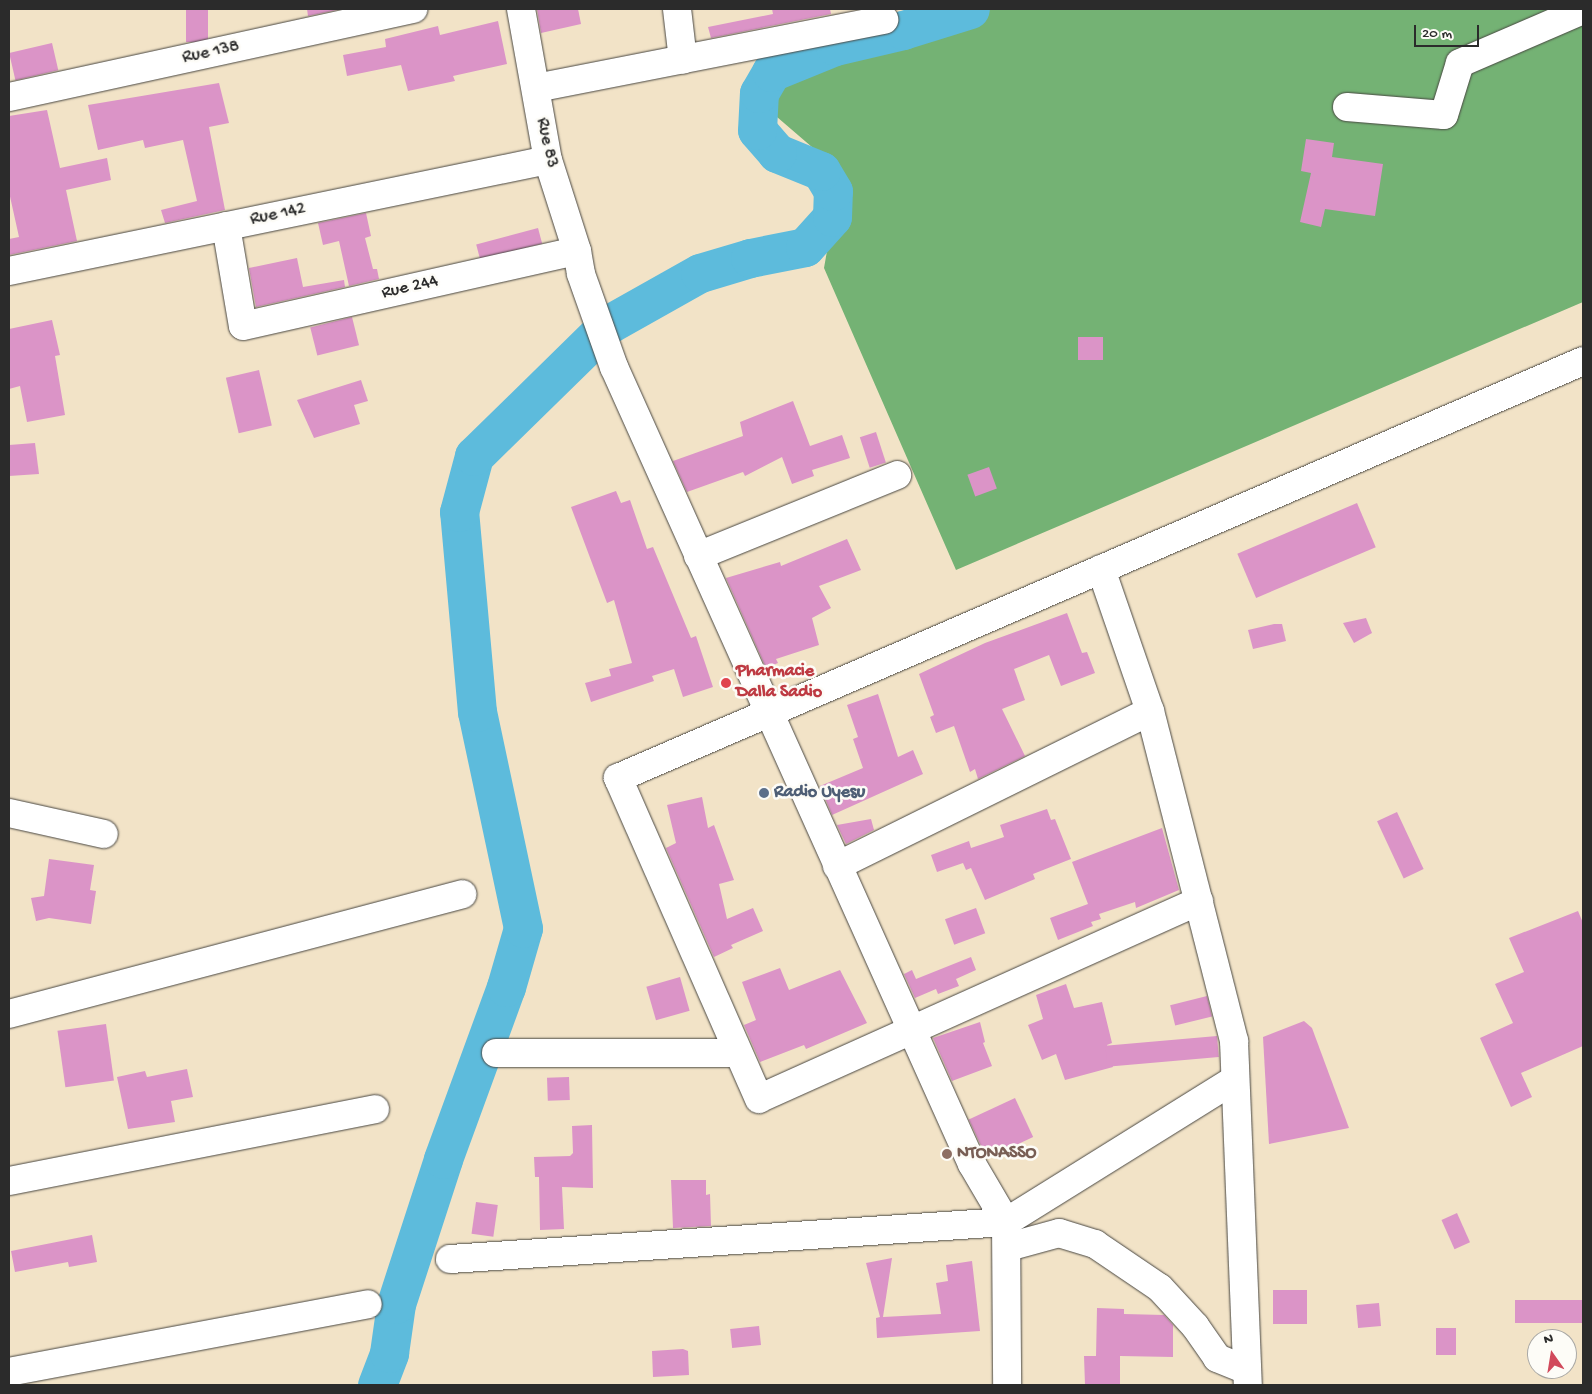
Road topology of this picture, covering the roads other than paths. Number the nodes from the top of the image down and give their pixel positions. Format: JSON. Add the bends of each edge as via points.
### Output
{"nodes":[{"id":1,"x":414,"y":9,"type":"edge"},
{"id":2,"x":521,"y":9,"type":"edge"},
{"id":3,"x":676,"y":9,"type":"edge"},
{"id":4,"x":1583,"y":10,"type":"edge"},
{"id":5,"x":884,"y":20,"type":"dead end"},
{"id":6,"x":683,"y":60,"type":"junction"},
{"id":7,"x":536,"y":88,"type":"junction"},
{"id":8,"x":9,"y":97,"type":"edge"},
{"id":9,"x":1346,"y":107,"type":"dead end"},
{"id":10,"x":548,"y":160,"type":"junction"},
{"id":11,"x":226,"y":226,"type":"junction"},
{"id":12,"x":579,"y":262,"type":"junction"},
{"id":13,"x":9,"y":271,"type":"edge"},
{"id":14,"x":1583,"y":362,"type":"edge"},
{"id":15,"x":897,"y":475,"type":"dead end"},
{"id":16,"x":698,"y":556,"type":"junction"},
{"id":17,"x":1101,"y":569,"type":"junction"},
{"id":18,"x":1150,"y":711,"type":"junction"},
{"id":19,"x":768,"y":713,"type":"junction"},
{"id":20,"x":9,"y":813,"type":"edge"},
{"id":21,"x":104,"y":834,"type":"dead end"},
{"id":22,"x":837,"y":866,"type":"junction"},
{"id":23,"x":462,"y":894,"type":"dead end"},
{"id":24,"x":1199,"y":901,"type":"junction"},
{"id":25,"x":9,"y":1014,"type":"edge"},
{"id":26,"x":912,"y":1030,"type":"junction"},
{"id":27,"x":738,"y":1052,"type":"junction"},
{"id":28,"x":496,"y":1053,"type":"dead end"},
{"id":29,"x":1234,"y":1080,"type":"junction"},
{"id":30,"x":375,"y":1109,"type":"dead end"},
{"id":31,"x":9,"y":1181,"type":"edge"},
{"id":32,"x":1007,"y":1235,"type":"junction"},
{"id":33,"x":450,"y":1259,"type":"dead end"},
{"id":34,"x":368,"y":1304,"type":"dead end"},
{"id":35,"x":9,"y":1372,"type":"edge"},
{"id":36,"x":1248,"y":1378,"type":"edge"},
{"id":37,"x":1008,"y":1385,"type":"edge"}],
"edges":[{"from":1,"to":8,"type":"street","name":"Rue 138"},
{"from":2,"to":7,"type":"street","name":"Rue 83"},
{"from":3,"to":6,"type":"street"},
{"from":4,"to":9,"type":"street","via":[[1460,63],[1444,115]]},
{"from":5,"to":6,"type":"street"},
{"from":6,"to":7,"type":"street"},
{"from":7,"to":10,"type":"street","name":"Rue 83"},
{"from":10,"to":11,"type":"street","name":"Rue 142"},
{"from":10,"to":12,"type":"street","name":"Rue 83"},
{"from":11,"to":12,"type":"street","name":"Rue 244","via":[[243,326]]},
{"from":11,"to":13,"type":"street","name":"Rue 142"},
{"from":12,"to":16,"type":"street","name":"Rue 83","via":[[614,367]]},
{"from":14,"to":17,"type":"street"},
{"from":15,"to":16,"type":"street"},
{"from":16,"to":19,"type":"street","name":"Rue 83"},
{"from":17,"to":18,"type":"street"},
{"from":17,"to":19,"type":"street"},
{"from":18,"to":22,"type":"street"},
{"from":18,"to":24,"type":"street"},
{"from":19,"to":22,"type":"street","name":"Rue 83"},
{"from":19,"to":27,"type":"street","via":[[618,778]]},
{"from":20,"to":21,"type":"street"},
{"from":22,"to":26,"type":"street","name":"Rue 83"},
{"from":23,"to":25,"type":"street"},
{"from":24,"to":26,"type":"street"},
{"from":24,"to":29,"type":"street","via":[[1234,1041]]},
{"from":26,"to":27,"type":"street","via":[[759,1099]]},
{"from":26,"to":32,"type":"street","name":"Rue 83"},
{"from":27,"to":28,"type":"street"},
{"from":29,"to":32,"type":"street"},
{"from":29,"to":36,"type":"street"},
{"from":30,"to":31,"type":"street"},
{"from":32,"to":33,"type":"street"},
{"from":32,"to":36,"type":"street","via":[[1058,1233],[1095,1244],[1160,1288],[1195,1326],[1217,1358]]},
{"from":32,"to":37,"type":"street"},
{"from":34,"to":35,"type":"street"}]}
